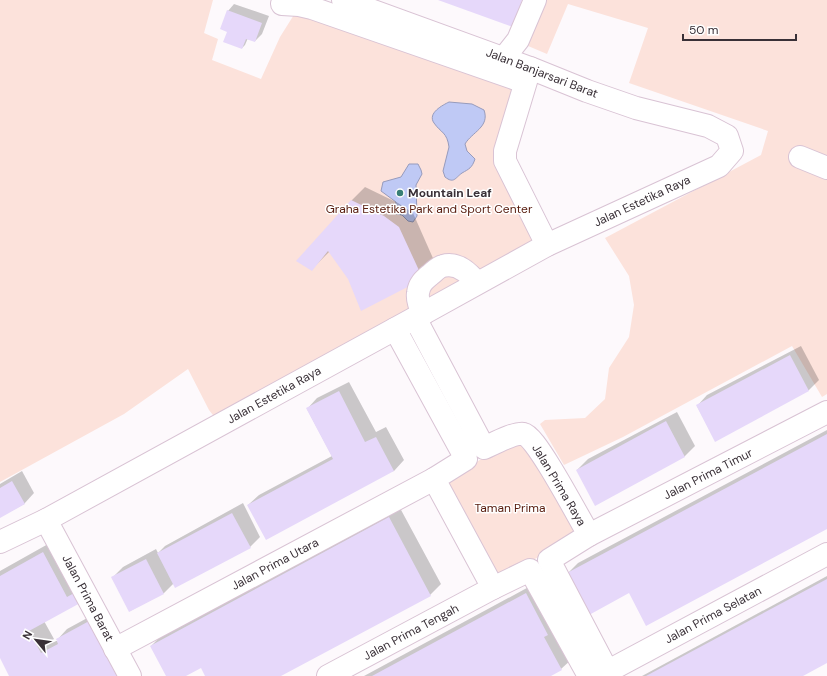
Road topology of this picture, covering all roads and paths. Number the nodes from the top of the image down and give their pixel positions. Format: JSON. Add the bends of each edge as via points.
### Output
{"nodes":[{"id":1,"x":344,"y":0,"type":"edge"},
{"id":2,"x":535,"y":0,"type":"edge"},
{"id":3,"x":282,"y":4,"type":"dead end"},
{"id":4,"x":382,"y":7,"type":"edge"},
{"id":5,"x":503,"y":59,"type":"junction"},
{"id":6,"x":528,"y":76,"type":"junction"},
{"id":7,"x":732,"y":151,"type":"joint"},
{"id":8,"x":800,"y":157,"type":"dead end"},
{"id":9,"x":827,"y":168,"type":"edge"},
{"id":10,"x":547,"y":245,"type":"junction"},
{"id":11,"x":477,"y":283,"type":"junction"},
{"id":12,"x":419,"y":316,"type":"junction"},
{"id":13,"x":395,"y":329,"type":"junction"},
{"id":14,"x":827,"y":412,"type":"edge"},
{"id":15,"x":475,"y":453,"type":"junction"},
{"id":16,"x":434,"y":478,"type":"junction"},
{"id":17,"x":46,"y":520,"type":"junction"},
{"id":18,"x":589,"y":535,"type":"junction"},
{"id":19,"x":0,"y":542,"type":"edge"},
{"id":20,"x":827,"y":554,"type":"edge"},
{"id":21,"x":549,"y":560,"type":"junction"},
{"id":22,"x":530,"y":570,"type":"junction"},
{"id":23,"x":493,"y":588,"type":"junction"},
{"id":24,"x":115,"y":649,"type":"junction"},
{"id":25,"x":602,"y":675,"type":"edge"},
{"id":26,"x":130,"y":676,"type":"edge"},
{"id":27,"x":328,"y":676,"type":"edge"}],
"edges":[{"from":1,"to":4,"type":"street","name":"Jalan Banjarsari Barat"},
{"from":2,"to":5,"type":"street","via":[[518,40]]},
{"from":3,"to":6,"type":"street","via":[[312,8]]},
{"from":4,"to":5,"type":"street","name":"Jalan Banjarsari Barat"},
{"from":5,"to":6,"type":"street","name":"Jalan Banjarsari Barat"},
{"from":6,"to":7,"type":"street","name":"Jalan Banjarsari Barat","via":[[708,126],[727,136]]},
{"from":6,"to":10,"type":"street","via":[[505,151],[505,161]]},
{"from":7,"to":10,"type":"street","name":"Jalan Estetika Raya","via":[[719,166]]},
{"from":8,"to":9,"type":"street"},
{"from":10,"to":11,"type":"street","name":"Jalan Estetika Raya"},
{"from":11,"to":12,"type":"street","name":"Jalan Estetika Raya"},
{"from":11,"to":12,"type":"street","via":[[462,269],[442,266],[420,285]]},
{"from":12,"to":13,"type":"street","name":"Jalan Estetika Raya"},
{"from":12,"to":15,"type":"street"},
{"from":13,"to":15,"type":"street"},
{"from":13,"to":17,"type":"street","name":"Jalan Estetika Raya"},
{"from":14,"to":18,"type":"street","name":"Jalan Prima Timur"},
{"from":15,"to":16,"type":"street","name":"Jalan Prima Raya"},
{"from":15,"to":18,"type":"street","name":"Jalan Prima Raya","via":[[518,434],[526,434],[546,461]]},
{"from":16,"to":23,"type":"street"},
{"from":16,"to":24,"type":"street","name":"Jalan Prima Utara"},
{"from":17,"to":19,"type":"street","name":"Jalan Estetika Raya"},
{"from":17,"to":24,"type":"street","name":"Jalan Prima Barat"},
{"from":18,"to":21,"type":"street","name":"Jalan Prima Raya"},
{"from":20,"to":25,"type":"street","name":"Jalan Prima Selatan"},
{"from":21,"to":22,"type":"street","name":"Jalan Prima Raya"},
{"from":21,"to":25,"type":"street"},
{"from":22,"to":23,"type":"street","name":"Jalan Prima Raya"},
{"from":22,"to":25,"type":"street"},
{"from":23,"to":27,"type":"street","name":"Jalan Prima Tengah"},
{"from":24,"to":26,"type":"street","name":"Jalan Prima Barat"}]}
